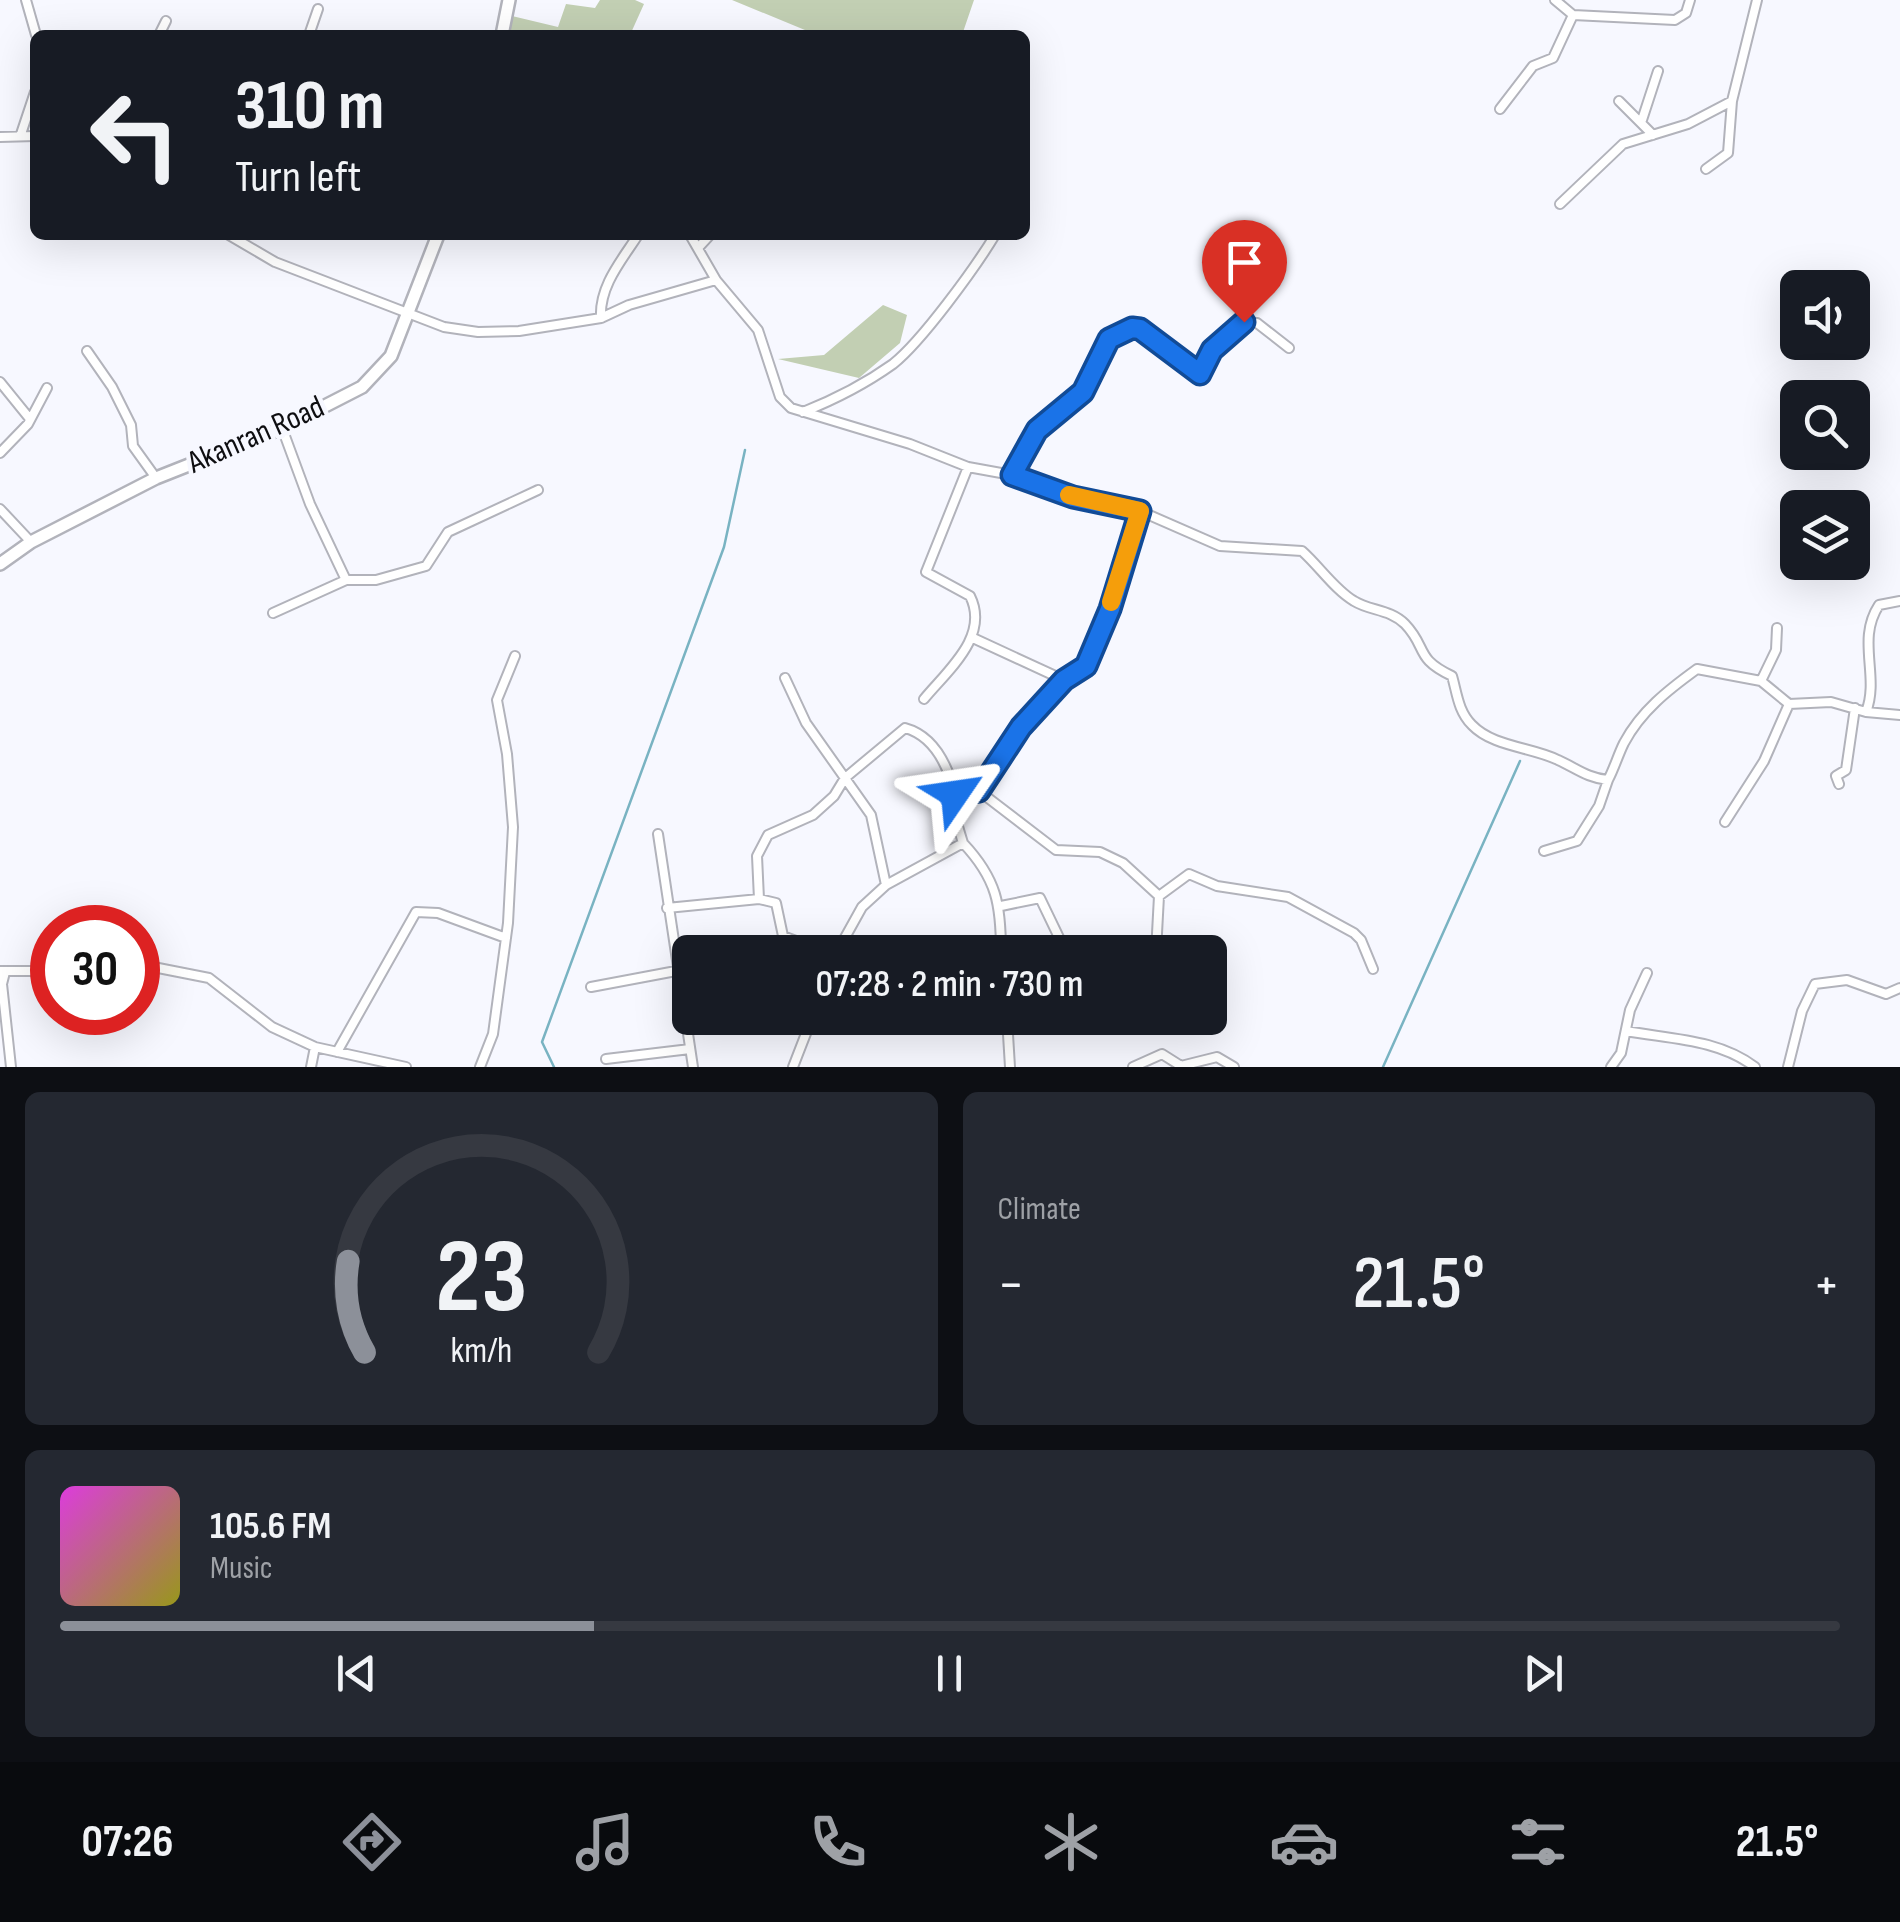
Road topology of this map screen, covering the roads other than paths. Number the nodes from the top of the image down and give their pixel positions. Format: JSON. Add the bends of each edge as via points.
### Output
{"nodes":[{"id":1,"x":26,"y":0,"type":"edge"},
{"id":2,"x":509,"y":0,"type":"edge"},
{"id":3,"x":1555,"y":0,"type":"edge"},
{"id":4,"x":1690,"y":0,"type":"edge"},
{"id":5,"x":1757,"y":0,"type":"edge"},
{"id":6,"x":318,"y":9,"type":"dead end"},
{"id":7,"x":1573,"y":16,"type":"junction"},
{"id":8,"x":166,"y":21,"type":"dead end"},
{"id":9,"x":35,"y":30,"type":"edge"},
{"id":10,"x":162,"y":30,"type":"edge"},
{"id":11,"x":311,"y":30,"type":"edge"},
{"id":12,"x":503,"y":30,"type":"edge"},
{"id":13,"x":1658,"y":71,"type":"dead end"},
{"id":14,"x":1620,"y":101,"type":"dead end"},
{"id":15,"x":1732,"y":101,"type":"junction"},
{"id":16,"x":30,"y":107,"type":"edge"},
{"id":17,"x":1500,"y":109,"type":"dead end"},
{"id":18,"x":1642,"y":120,"type":"junction"},
{"id":19,"x":21,"y":134,"type":"junction"},
{"id":20,"x":30,"y":135,"type":"edge"},
{"id":21,"x":1653,"y":135,"type":"junction"},
{"id":22,"x":0,"y":137,"type":"edge"},
{"id":23,"x":1706,"y":168,"type":"dead end"},
{"id":24,"x":1560,"y":204,"type":"dead end"},
{"id":25,"x":237,"y":240,"type":"edge"},
{"id":26,"x":436,"y":240,"type":"edge"},
{"id":27,"x":635,"y":240,"type":"edge"},
{"id":28,"x":693,"y":240,"type":"edge"},
{"id":29,"x":705,"y":240,"type":"edge"},
{"id":30,"x":992,"y":240,"type":"edge"},
{"id":31,"x":698,"y":248,"type":"junction"},
{"id":32,"x":716,"y":280,"type":"junction"},
{"id":33,"x":405,"y":312,"type":"junction"},
{"id":34,"x":601,"y":318,"type":"junction"},
{"id":35,"x":1289,"y":348,"type":"dead end"},
{"id":36,"x":87,"y":351,"type":"dead end"},
{"id":37,"x":0,"y":382,"type":"edge"},
{"id":38,"x":47,"y":388,"type":"dead end"},
{"id":39,"x":803,"y":412,"type":"junction"},
{"id":40,"x":30,"y":419,"type":"junction"},
{"id":41,"x":282,"y":428,"type":"junction"},
{"id":42,"x":0,"y":453,"type":"edge"},
{"id":43,"x":968,"y":467,"type":"junction"},
{"id":44,"x":1012,"y":475,"type":"junction"},
{"id":45,"x":156,"y":478,"type":"junction"},
{"id":46,"x":538,"y":490,"type":"dead end"},
{"id":47,"x":0,"y":509,"type":"edge"},
{"id":48,"x":1140,"y":511,"type":"junction"},
{"id":49,"x":31,"y":542,"type":"junction"},
{"id":50,"x":0,"y":564,"type":"edge"},
{"id":51,"x":346,"y":580,"type":"junction"},
{"id":52,"x":1900,"y":601,"type":"edge"},
{"id":53,"x":273,"y":613,"type":"dead end"},
{"id":54,"x":1777,"y":628,"type":"dead end"},
{"id":55,"x":973,"y":638,"type":"junction"},
{"id":56,"x":515,"y":656,"type":"dead end"},
{"id":57,"x":785,"y":678,"type":"dead end"},
{"id":58,"x":1064,"y":680,"type":"junction"},
{"id":59,"x":1760,"y":681,"type":"junction"},
{"id":60,"x":924,"y":699,"type":"dead end"},
{"id":61,"x":1789,"y":704,"type":"junction"},
{"id":62,"x":1855,"y":708,"type":"junction"},
{"id":63,"x":1866,"y":712,"type":"junction"},
{"id":64,"x":1900,"y":715,"type":"edge"},
{"id":65,"x":845,"y":778,"type":"junction"},
{"id":66,"x":1608,"y":780,"type":"junction"},
{"id":67,"x":1838,"y":784,"type":"dead end"},
{"id":68,"x":979,"y":791,"type":"junction"},
{"id":69,"x":955,"y":794,"type":"junction"},
{"id":70,"x":1725,"y":822,"type":"dead end"},
{"id":71,"x":658,"y":834,"type":"dead end"},
{"id":72,"x":963,"y":843,"type":"junction"},
{"id":73,"x":1544,"y":851,"type":"dead end"},
{"id":74,"x":886,"y":885,"type":"junction"},
{"id":75,"x":1159,"y":896,"type":"junction"},
{"id":76,"x":759,"y":899,"type":"junction"},
{"id":77,"x":1001,"y":906,"type":"junction"},
{"id":78,"x":667,"y":908,"type":"junction"},
{"id":79,"x":786,"y":935,"type":"edge"},
{"id":80,"x":847,"y":935,"type":"edge"},
{"id":81,"x":1000,"y":935,"type":"edge"},
{"id":82,"x":1058,"y":935,"type":"edge"},
{"id":83,"x":1157,"y":935,"type":"edge"},
{"id":84,"x":506,"y":938,"type":"junction"},
{"id":85,"x":672,"y":943,"type":"edge"},
{"id":86,"x":160,"y":968,"type":"edge"},
{"id":87,"x":1373,"y":969,"type":"dead end"},
{"id":88,"x":3,"y":971,"type":"edge"},
{"id":89,"x":30,"y":971,"type":"edge"},
{"id":90,"x":672,"y":972,"type":"edge"},
{"id":91,"x":1647,"y":974,"type":"dead end"},
{"id":92,"x":591,"y":987,"type":"dead end"},
{"id":93,"x":1900,"y":988,"type":"edge"},
{"id":94,"x":1626,"y":1031,"type":"junction"},
{"id":95,"x":687,"y":1035,"type":"edge"},
{"id":96,"x":805,"y":1035,"type":"edge"},
{"id":97,"x":1007,"y":1035,"type":"edge"},
{"id":98,"x":315,"y":1048,"type":"junction"},
{"id":99,"x":690,"y":1049,"type":"junction"},
{"id":100,"x":337,"y":1052,"type":"junction"},
{"id":101,"x":606,"y":1059,"type":"dead end"},
{"id":102,"x":11,"y":1067,"type":"edge"},
{"id":103,"x":311,"y":1067,"type":"edge"},
{"id":104,"x":406,"y":1067,"type":"edge"},
{"id":105,"x":480,"y":1067,"type":"edge"},
{"id":106,"x":693,"y":1067,"type":"edge"},
{"id":107,"x":793,"y":1067,"type":"edge"},
{"id":108,"x":1010,"y":1067,"type":"edge"},
{"id":109,"x":1134,"y":1067,"type":"edge"},
{"id":110,"x":1234,"y":1067,"type":"edge"},
{"id":111,"x":1610,"y":1067,"type":"edge"},
{"id":112,"x":1755,"y":1067,"type":"edge"},
{"id":113,"x":1788,"y":1067,"type":"edge"}],
"edges":[{"from":1,"to":9,"type":"street"},
{"from":2,"to":12,"type":"main road"},
{"from":3,"to":7,"type":"street"},
{"from":4,"to":7,"type":"street","via":[[1675,20]]},
{"from":5,"to":15,"type":"street"},
{"from":6,"to":11,"type":"street"},
{"from":7,"to":17,"type":"street","via":[[1553,58],[1533,66]]},
{"from":8,"to":10,"type":"street"},
{"from":13,"to":18,"type":"street"},
{"from":14,"to":18,"type":"street"},
{"from":15,"to":21,"type":"street"},
{"from":15,"to":23,"type":"street","via":[[1728,153]]},
{"from":16,"to":19,"type":"street"},
{"from":18,"to":21,"type":"street"},
{"from":19,"to":20,"type":"street"},
{"from":19,"to":22,"type":"street"},
{"from":21,"to":24,"type":"street","via":[[1622,144]]},
{"from":25,"to":33,"type":"street","via":[[275,262]]},
{"from":26,"to":33,"type":"main road","name":"Akanran Road"},
{"from":27,"to":34,"type":"street","via":[[609,280]]},
{"from":28,"to":31,"type":"street"},
{"from":29,"to":31,"type":"street"},
{"from":30,"to":39,"type":"street","via":[[896,362]]},
{"from":31,"to":32,"type":"street"},
{"from":32,"to":34,"type":"street"},
{"from":32,"to":39,"type":"street","via":[[758,330],[780,397]]},
{"from":33,"to":34,"type":"street","via":[[444,328],[478,332]]},
{"from":33,"to":41,"type":"main road","name":"Akanran Road","via":[[391,356],[362,386]]},
{"from":35,"to":44,"type":"street","via":[[1258,324],[1240,322],[1212,350],[1200,374],[1140,329],[1120,332],[1106,343],[1083,392],[1026,443]]},
{"from":36,"to":45,"type":"street"},
{"from":37,"to":40,"type":"street"},
{"from":38,"to":40,"type":"street"},
{"from":39,"to":43,"type":"street"},
{"from":40,"to":42,"type":"street"},
{"from":41,"to":45,"type":"main road","name":"Akanran Road"},
{"from":41,"to":51,"type":"street"},
{"from":43,"to":44,"type":"street"},
{"from":43,"to":55,"type":"street","via":[[926,572],[970,596]]},
{"from":44,"to":48,"type":"street"},
{"from":45,"to":49,"type":"main road","name":"Akanran Road"},
{"from":46,"to":51,"type":"street","via":[[448,532],[426,566],[376,580]]},
{"from":47,"to":49,"type":"street"},
{"from":48,"to":58,"type":"street","via":[[1086,666]]},
{"from":48,"to":66,"type":"street","via":[[1220,546],[1302,550],[1350,599],[1405,624],[1430,666],[1452,676],[1474,728]]},
{"from":49,"to":50,"type":"main road","name":"Akanran Road"},
{"from":51,"to":53,"type":"street"},
{"from":52,"to":63,"type":"street","via":[[1879,605],[1870,618]]},
{"from":54,"to":59,"type":"street","via":[[1776,650]]},
{"from":55,"to":58,"type":"street"},
{"from":55,"to":60,"type":"street"},
{"from":56,"to":84,"type":"street","via":[[497,700],[513,827]]},
{"from":57,"to":65,"type":"street","via":[[806,723]]},
{"from":58,"to":68,"type":"street","via":[[1021,727]]},
{"from":59,"to":61,"type":"street"},
{"from":59,"to":66,"type":"street","via":[[1697,670],[1642,718]]},
{"from":61,"to":62,"type":"street"},
{"from":61,"to":70,"type":"street","via":[[1764,761]]},
{"from":62,"to":63,"type":"street"},
{"from":62,"to":67,"type":"street"},
{"from":63,"to":64,"type":"street"},
{"from":65,"to":69,"type":"street","via":[[907,727],[942,756]]},
{"from":65,"to":74,"type":"street","via":[[871,815]]},
{"from":65,"to":76,"type":"street","via":[[813,816],[760,845]]},
{"from":66,"to":73,"type":"street","via":[[1577,841]]},
{"from":68,"to":69,"type":"street"},
{"from":68,"to":75,"type":"street","via":[[1056,850],[1100,852]]},
{"from":69,"to":72,"type":"street","via":[[949,805]]},
{"from":71,"to":78,"type":"street"},
{"from":72,"to":74,"type":"street"},
{"from":72,"to":77,"type":"street"},
{"from":74,"to":80,"type":"street","via":[[862,906]]},
{"from":75,"to":83,"type":"street"},
{"from":75,"to":87,"type":"street","via":[[1189,874],[1240,891],[1272,892],[1354,933]]},
{"from":76,"to":78,"type":"street"},
{"from":76,"to":79,"type":"street","via":[[779,906]]},
{"from":77,"to":81,"type":"street"},
{"from":77,"to":82,"type":"street","via":[[1040,898]]},
{"from":78,"to":85,"type":"street"},
{"from":84,"to":100,"type":"street","via":[[438,913],[416,912]]},
{"from":84,"to":105,"type":"street","via":[[493,1034]]},
{"from":86,"to":98,"type":"street","via":[[209,978],[272,1027]]},
{"from":88,"to":89,"type":"street"},
{"from":88,"to":102,"type":"street"},
{"from":90,"to":92,"type":"street"},
{"from":91,"to":94,"type":"street"},
{"from":93,"to":113,"type":"street","via":[[1886,994],[1847,980],[1815,984]]},
{"from":94,"to":111,"type":"street"},
{"from":94,"to":112,"type":"street","via":[[1689,1040]]},
{"from":95,"to":99,"type":"street"},
{"from":96,"to":107,"type":"street"},
{"from":97,"to":108,"type":"street"},
{"from":98,"to":100,"type":"street"},
{"from":98,"to":103,"type":"street"},
{"from":99,"to":101,"type":"street"},
{"from":99,"to":106,"type":"street"},
{"from":100,"to":104,"type":"street"},
{"from":109,"to":110,"type":"street","via":[[1162,1054],[1182,1066],[1216,1057]]}]}
